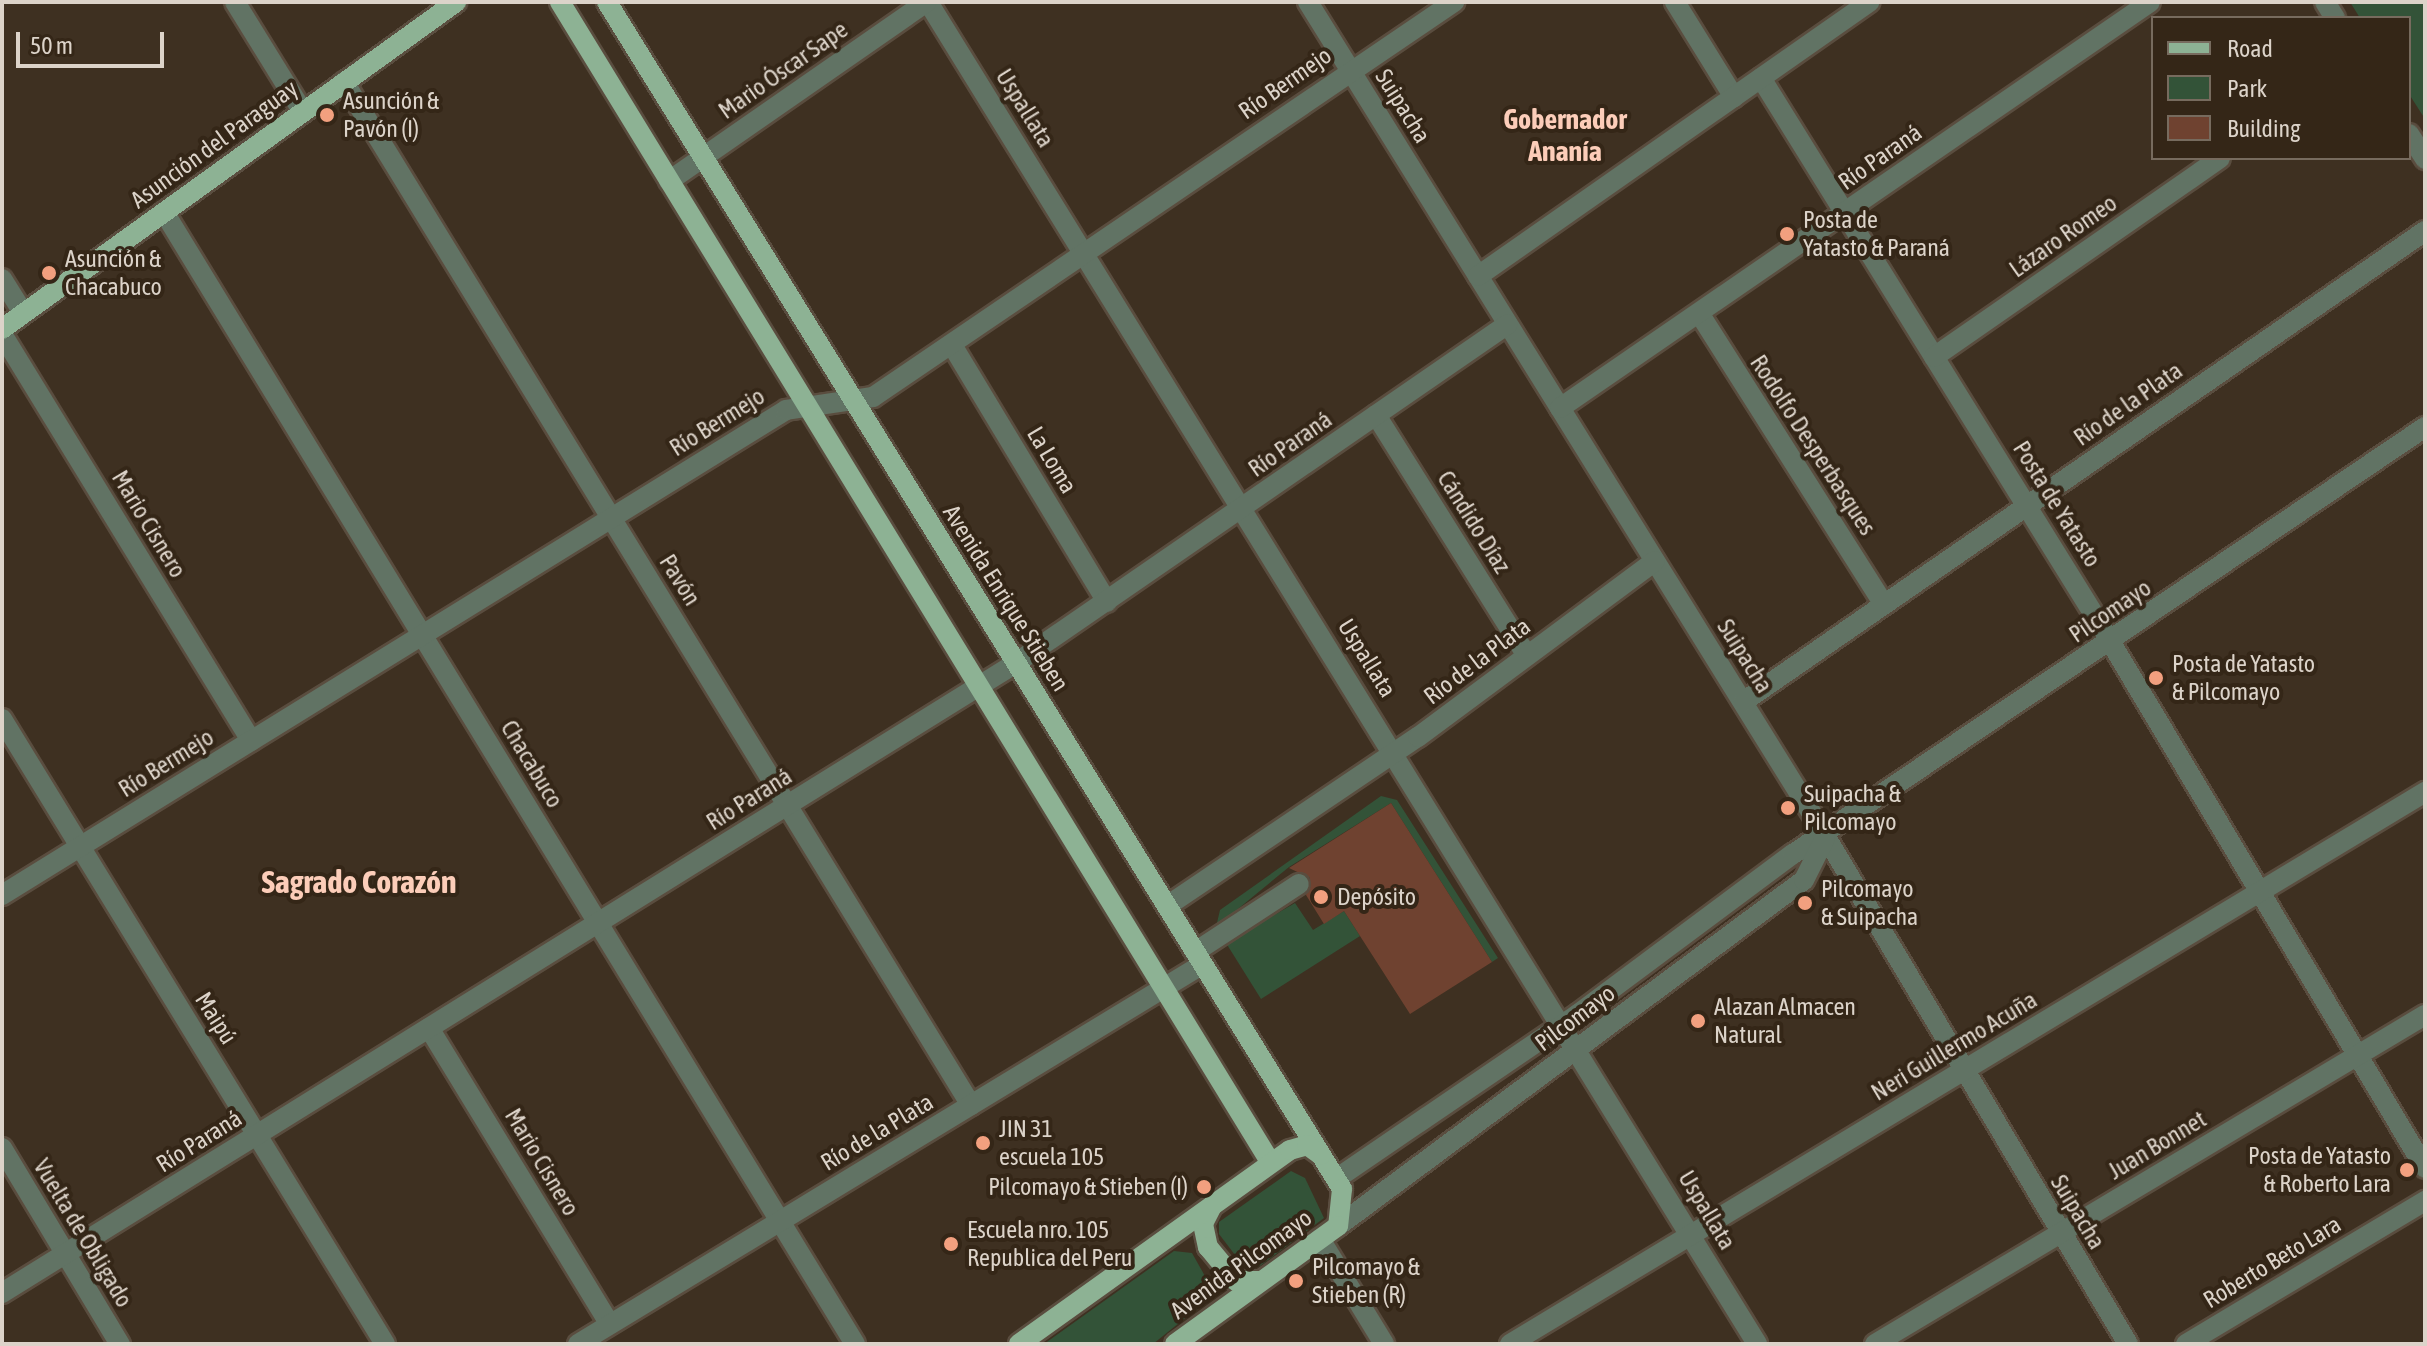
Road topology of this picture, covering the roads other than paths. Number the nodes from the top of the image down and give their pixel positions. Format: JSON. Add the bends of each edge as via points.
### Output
{"nodes":[{"id":1,"x":235,"y":2,"type":"edge"},
{"id":2,"x":456,"y":2,"type":"edge"},
{"id":3,"x":560,"y":2,"type":"edge"},
{"id":4,"x":607,"y":2,"type":"edge"},
{"id":5,"x":928,"y":2,"type":"edge"},
{"id":6,"x":1308,"y":2,"type":"edge"},
{"id":7,"x":1454,"y":2,"type":"edge"},
{"id":8,"x":1675,"y":2,"type":"edge"},
{"id":9,"x":1870,"y":2,"type":"edge"},
{"id":10,"x":2150,"y":2,"type":"edge"},
{"id":11,"x":1349,"y":69,"type":"junction"},
{"id":12,"x":1761,"y":78,"type":"junction"},
{"id":13,"x":344,"y":82,"type":"junction"},
{"id":14,"x":1734,"y":97,"type":"junction"},
{"id":15,"x":303,"y":112,"type":"junction"},
{"id":16,"x":2411,"y":137,"type":"edge"},
{"id":17,"x":703,"y":158,"type":"junction"},
{"id":18,"x":2425,"y":159,"type":"edge"},
{"id":19,"x":2217,"y":160,"type":"edge"},
{"id":20,"x":669,"y":181,"type":"junction"},
{"id":21,"x":164,"y":212,"type":"junction"},
{"id":22,"x":1845,"y":213,"type":"junction"},
{"id":23,"x":2425,"y":231,"type":"edge"},
{"id":24,"x":1086,"y":256,"type":"junction"},
{"id":25,"x":1478,"y":276,"type":"junction"},
{"id":26,"x":2,"y":279,"type":"edge"},
{"id":27,"x":23,"y":313,"type":"junction"},
{"id":28,"x":1699,"y":313,"type":"junction"},
{"id":29,"x":1508,"y":324,"type":"junction"},
{"id":30,"x":2,"y":331,"type":"edge"},
{"id":31,"x":952,"y":345,"type":"junction"},
{"id":32,"x":1934,"y":357,"type":"junction"},
{"id":33,"x":854,"y":401,"type":"junction"},
{"id":34,"x":805,"y":403,"type":"junction"},
{"id":35,"x":1560,"y":408,"type":"junction"},
{"id":36,"x":1376,"y":415,"type":"junction"},
{"id":37,"x":2425,"y":427,"type":"edge"},
{"id":38,"x":2027,"y":505,"type":"junction"},
{"id":39,"x":1243,"y":508,"type":"junction"},
{"id":40,"x":611,"y":518,"type":"junction"},
{"id":41,"x":1655,"y":561,"type":"junction"},
{"id":42,"x":1107,"y":602,"type":"junction"},
{"id":43,"x":1884,"y":604,"type":"junction"},
{"id":44,"x":422,"y":635,"type":"junction"},
{"id":45,"x":2111,"y":642,"type":"junction"},
{"id":46,"x":1527,"y":656,"type":"junction"},
{"id":47,"x":1016,"y":663,"type":"junction"},
{"id":48,"x":979,"y":687,"type":"junction"},
{"id":49,"x":1743,"y":702,"type":"junction"},
{"id":50,"x":2,"y":719,"type":"edge"},
{"id":51,"x":251,"y":741,"type":"junction"},
{"id":52,"x":1396,"y":753,"type":"junction"},
{"id":53,"x":2425,"y":792,"type":"edge"},
{"id":54,"x":788,"y":805,"type":"junction"},
{"id":55,"x":1825,"y":838,"type":"junction"},
{"id":56,"x":80,"y":847,"type":"junction"},
{"id":57,"x":1299,"y":884,"type":"dead end"},
{"id":58,"x":2260,"y":891,"type":"junction"},
{"id":59,"x":2,"y":895,"type":"edge"},
{"id":60,"x":1167,"y":906,"type":"junction"},
{"id":61,"x":598,"y":923,"type":"junction"},
{"id":62,"x":1199,"y":958,"type":"junction"},
{"id":63,"x":1163,"y":988,"type":"junction"},
{"id":64,"x":2425,"y":1015,"type":"edge"},
{"id":65,"x":1564,"y":1024,"type":"junction"},
{"id":66,"x":429,"y":1028,"type":"junction"},
{"id":67,"x":1579,"y":1047,"type":"junction"},
{"id":68,"x":2358,"y":1055,"type":"junction"},
{"id":69,"x":1963,"y":1071,"type":"junction"},
{"id":70,"x":971,"y":1105,"type":"junction"},
{"id":71,"x":257,"y":1135,"type":"junction"},
{"id":72,"x":2,"y":1148,"type":"edge"},
{"id":73,"x":1321,"y":1155,"type":"junction"},
{"id":74,"x":1271,"y":1163,"type":"junction"},
{"id":75,"x":2425,"y":1168,"type":"edge"},
{"id":76,"x":1336,"y":1179,"type":"junction"},
{"id":77,"x":2425,"y":1201,"type":"edge"},
{"id":78,"x":1215,"y":1203,"type":"junction"},
{"id":79,"x":780,"y":1221,"type":"junction"},
{"id":80,"x":1338,"y":1226,"type":"junction"},
{"id":81,"x":2061,"y":1233,"type":"junction"},
{"id":82,"x":1691,"y":1234,"type":"junction"},
{"id":83,"x":1320,"y":1239,"type":"junction"},
{"id":84,"x":66,"y":1254,"type":"junction"},
{"id":85,"x":1268,"y":1277,"type":"junction"},
{"id":86,"x":2,"y":1293,"type":"edge"},
{"id":87,"x":610,"y":1324,"type":"junction"},
{"id":88,"x":120,"y":1344,"type":"edge"},
{"id":89,"x":385,"y":1344,"type":"edge"},
{"id":90,"x":578,"y":1344,"type":"edge"},
{"id":91,"x":855,"y":1344,"type":"edge"},
{"id":92,"x":1019,"y":1344,"type":"edge"},
{"id":93,"x":1175,"y":1344,"type":"edge"},
{"id":94,"x":1384,"y":1344,"type":"edge"},
{"id":95,"x":1510,"y":1344,"type":"edge"},
{"id":96,"x":1757,"y":1344,"type":"edge"},
{"id":97,"x":1875,"y":1344,"type":"edge"},
{"id":98,"x":2128,"y":1344,"type":"edge"},
{"id":99,"x":2186,"y":1344,"type":"edge"}],
"edges":[{"from":1,"to":15,"type":"street"},
{"from":2,"to":13,"type":"main road","name":"Asunción del Paraguay"},
{"from":3,"to":20,"type":"main road"},
{"from":4,"to":17,"type":"main road","name":"Avenida Enrique Stieben"},
{"from":5,"to":17,"type":"street","name":"Mario Óscar Sape"},
{"from":5,"to":24,"type":"street","name":"Uspallata"},
{"from":6,"to":11,"type":"street","name":"Suipacha"},
{"from":7,"to":11,"type":"street","name":"Río Bermejo"},
{"from":8,"to":14,"type":"street"},
{"from":9,"to":12,"type":"street"},
{"from":10,"to":22,"type":"street","name":"Río Paraná"},
{"from":11,"to":24,"type":"street","name":"Río Bermejo"},
{"from":11,"to":25,"type":"street","name":"Suipacha"},
{"from":12,"to":14,"type":"street"},
{"from":12,"to":22,"type":"street","name":"Posta de Yatasto"},
{"from":13,"to":15,"type":"main road","name":"Asunción del Paraguay"},
{"from":13,"to":40,"type":"street","name":"Pavón"},
{"from":14,"to":25,"type":"street"},
{"from":15,"to":21,"type":"main road","name":"Asunción del Paraguay"},
{"from":16,"to":18,"type":"street"},
{"from":17,"to":20,"type":"street","name":"Mario Óscar Sape"},
{"from":17,"to":33,"type":"main road","name":"Avenida Enrique Stieben"},
{"from":19,"to":32,"type":"street","name":"Lázaro Romeo"},
{"from":20,"to":34,"type":"main road"},
{"from":21,"to":27,"type":"main road","name":"Asunción del Paraguay"},
{"from":21,"to":44,"type":"street","name":"Chacabuco"},
{"from":22,"to":28,"type":"street","name":"Río Paraná"},
{"from":22,"to":32,"type":"street","name":"Posta de Yatasto"},
{"from":23,"to":38,"type":"street","name":"Río de la Plata"},
{"from":24,"to":31,"type":"street","name":"Río Bermejo"},
{"from":24,"to":39,"type":"street","name":"Uspallata"},
{"from":25,"to":29,"type":"street","name":"Suipacha"},
{"from":26,"to":27,"type":"street"},
{"from":27,"to":30,"type":"main road","name":"Asunción del Paraguay"},
{"from":28,"to":35,"type":"street","name":"Río Paraná"},
{"from":28,"to":43,"type":"street","name":"Rodolfo Desperbasques"},
{"from":29,"to":35,"type":"street","name":"Suipacha"},
{"from":29,"to":36,"type":"street","name":"Río Paraná"},
{"from":30,"to":51,"type":"street","name":"Mario Cisnero"},
{"from":31,"to":33,"type":"street","name":"Río Bermejo","via":[[873,397]]},
{"from":31,"to":42,"type":"street","name":"La Loma"},
{"from":32,"to":38,"type":"street","name":"Posta de Yatasto"},
{"from":33,"to":34,"type":"street","name":"Río Bermejo"},
{"from":33,"to":47,"type":"main road","name":"Avenida Enrique Stieben"},
{"from":34,"to":40,"type":"street","name":"Río Bermejo"},
{"from":34,"to":48,"type":"main road"},
{"from":35,"to":41,"type":"street","name":"Suipacha"},
{"from":36,"to":39,"type":"street","name":"Río Paraná"},
{"from":36,"to":46,"type":"street","name":"Cándido Díaz"},
{"from":37,"to":45,"type":"street","name":"Pilcomayo"},
{"from":38,"to":43,"type":"street","name":"Río de la Plata"},
{"from":38,"to":45,"type":"street","name":"Posta de Yatasto"},
{"from":39,"to":42,"type":"street","name":"Río Paraná"},
{"from":39,"to":52,"type":"street","name":"Uspallata"},
{"from":40,"to":44,"type":"street","name":"Río Bermejo"},
{"from":40,"to":54,"type":"street","name":"Pavón"},
{"from":41,"to":46,"type":"street","name":"Río de la Plata"},
{"from":41,"to":49,"type":"street","name":"Suipacha"},
{"from":42,"to":47,"type":"street","name":"Río Paraná"},
{"from":43,"to":49,"type":"street","name":"Río de la Plata"},
{"from":44,"to":51,"type":"street","name":"Río Bermejo"},
{"from":44,"to":61,"type":"street","name":"Chacabuco"},
{"from":45,"to":55,"type":"street","name":"Pilcomayo"},
{"from":45,"to":58,"type":"street","name":"Posta de Yatasto"},
{"from":46,"to":52,"type":"street","name":"Río de la Plata"},
{"from":47,"to":48,"type":"street","name":"Río Paraná"},
{"from":47,"to":60,"type":"main road","name":"Avenida Enrique Stieben"},
{"from":48,"to":54,"type":"street","name":"Río Paraná"},
{"from":48,"to":63,"type":"main road"},
{"from":49,"to":55,"type":"street","name":"Suipacha"},
{"from":50,"to":56,"type":"street","name":"Maipú"},
{"from":51,"to":56,"type":"street","name":"Río Bermejo"},
{"from":52,"to":60,"type":"street","name":"Río de la Plata"},
{"from":52,"to":65,"type":"street","name":"Uspallata"},
{"from":53,"to":58,"type":"street","name":"Neri Guillermo Acuña"},
{"from":54,"to":61,"type":"street","name":"Río Paraná"},
{"from":54,"to":70,"type":"street","name":"Pavón"},
{"from":55,"to":65,"type":"street","name":"Pilcomayo"},
{"from":55,"to":67,"type":"street","name":"Pilcomayo","via":[[1804,880]]},
{"from":55,"to":69,"type":"street","name":"Suipacha"},
{"from":56,"to":59,"type":"street","name":"Río Bermejo"},
{"from":56,"to":71,"type":"street","name":"Maipú"},
{"from":57,"to":62,"type":"street","name":"Río de la Plata","via":[[1221,935]]},
{"from":58,"to":68,"type":"street","name":"Posta de Yatasto"},
{"from":58,"to":69,"type":"street","name":"Neri Guillermo Acuña"},
{"from":60,"to":62,"type":"main road","name":"Avenida Enrique Stieben"},
{"from":61,"to":66,"type":"street","name":"Río Paraná"},
{"from":61,"to":79,"type":"street","name":"Chacabuco"},
{"from":62,"to":63,"type":"street","name":"Río de la Plata"},
{"from":62,"to":73,"type":"main road","name":"Avenida Enrique Stieben"},
{"from":63,"to":70,"type":"street","name":"Río de la Plata"},
{"from":63,"to":74,"type":"main road"},
{"from":64,"to":68,"type":"street","name":"Juan Bonnet"},
{"from":65,"to":67,"type":"street","name":"Uspallata"},
{"from":65,"to":76,"type":"street","name":"Pilcomayo"},
{"from":66,"to":71,"type":"street","name":"Río Paraná"},
{"from":66,"to":87,"type":"street","name":"Mario Cisnero"},
{"from":67,"to":80,"type":"street","name":"Pilcomayo"},
{"from":67,"to":82,"type":"street","name":"Uspallata"},
{"from":68,"to":75,"type":"street","name":"Posta de Yatasto"},
{"from":68,"to":81,"type":"street","name":"Juan Bonnet"},
{"from":69,"to":81,"type":"street","name":"Suipacha"},
{"from":69,"to":82,"type":"street","name":"Neri Guillermo Acuña"},
{"from":70,"to":79,"type":"street","name":"Río de la Plata"},
{"from":71,"to":84,"type":"street","name":"Río Paraná"},
{"from":71,"to":89,"type":"street","name":"Maipú"},
{"from":72,"to":84,"type":"street","name":"Vuelta de Obligado"},
{"from":73,"to":74,"type":"main road","via":[[1303,1145]]},
{"from":73,"to":76,"type":"main road","name":"Avenida Enrique Stieben"},
{"from":74,"to":78,"type":"main road"},
{"from":76,"to":80,"type":"main road","name":"Avenida Enrique Stieben","via":[[1345,1199]]},
{"from":77,"to":99,"type":"street","name":"Roberto Beto Lara"},
{"from":78,"to":85,"type":"main road","via":[[1203,1237],[1227,1274],[1246,1285]]},
{"from":78,"to":92,"type":"main road"},
{"from":79,"to":87,"type":"street","name":"Río de la Plata"},
{"from":79,"to":91,"type":"street","name":"Chacabuco"},
{"from":80,"to":83,"type":"main road","name":"Avenida Pilcomayo"},
{"from":81,"to":97,"type":"street","name":"Juan Bonnet"},
{"from":81,"to":98,"type":"street","name":"Suipacha"},
{"from":82,"to":95,"type":"street","name":"Neri Guillermo Acuña"},
{"from":82,"to":96,"type":"street","name":"Uspallata"},
{"from":83,"to":85,"type":"main road","name":"Avenida Pilcomayo"},
{"from":83,"to":94,"type":"street"},
{"from":84,"to":86,"type":"street","name":"Río Paraná"},
{"from":84,"to":88,"type":"street","name":"Vuelta de Obligado"},
{"from":85,"to":93,"type":"main road","name":"Avenida Pilcomayo"},
{"from":87,"to":90,"type":"street","name":"Río de la Plata"}]}
